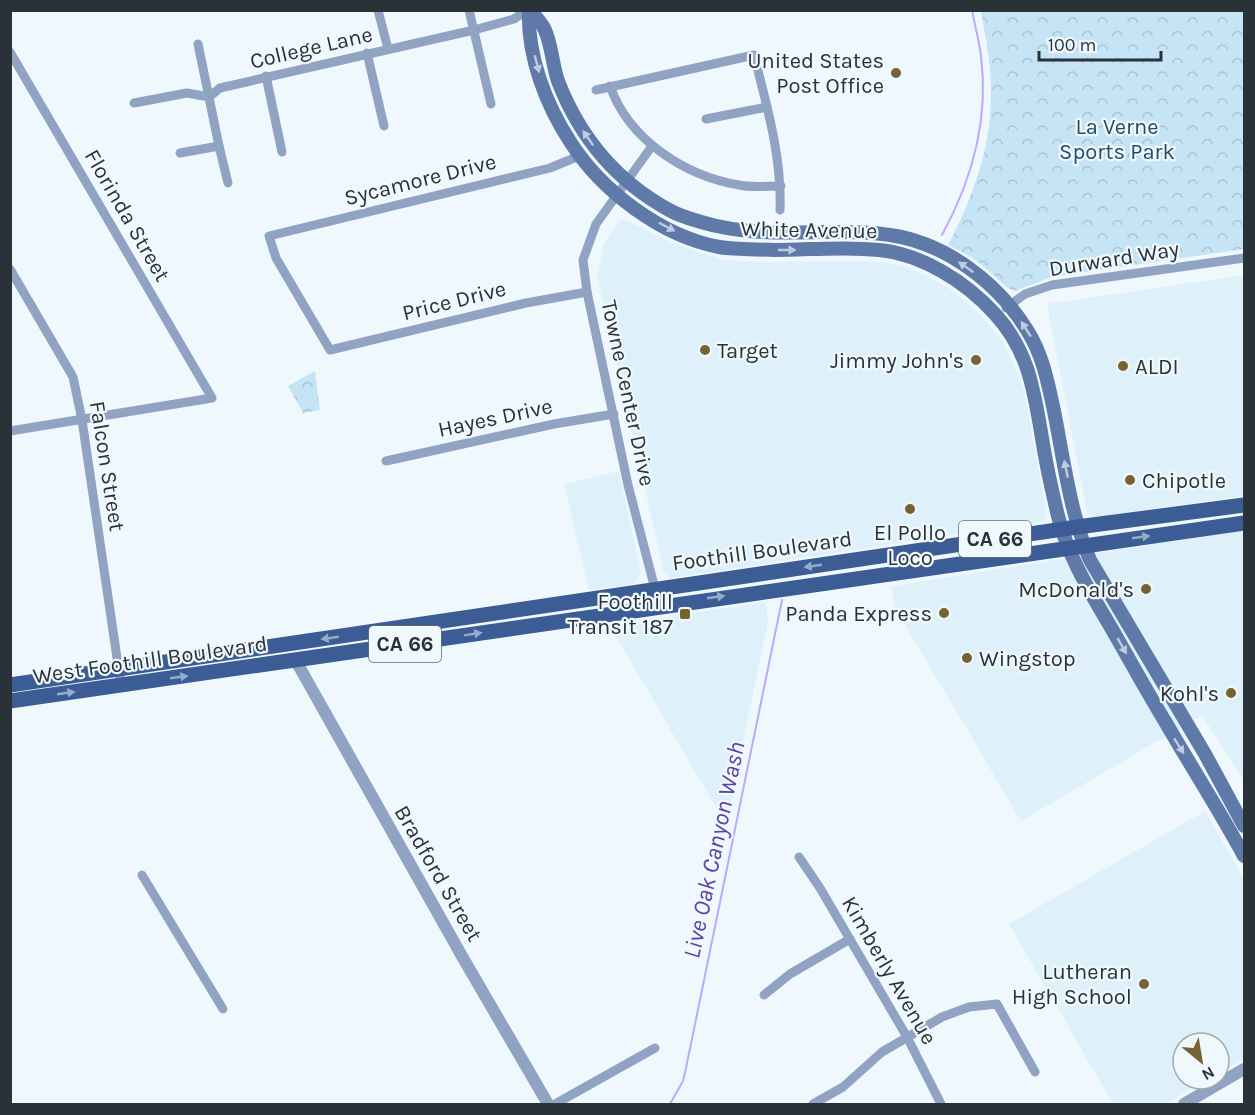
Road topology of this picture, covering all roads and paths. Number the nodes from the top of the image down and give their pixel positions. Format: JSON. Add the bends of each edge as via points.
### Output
{"nodes":[{"id":1,"x":378,"y":10,"type":"edge"},
{"id":2,"x":469,"y":10,"type":"edge"},
{"id":3,"x":529,"y":10,"type":"edge"},
{"id":4,"x":474,"y":30,"type":"junction"},
{"id":5,"x":198,"y":44,"type":"dead end"},
{"id":6,"x":388,"y":49,"type":"junction"},
{"id":7,"x":10,"y":52,"type":"edge"},
{"id":8,"x":367,"y":54,"type":"junction"},
{"id":9,"x":266,"y":76,"type":"junction"},
{"id":10,"x":610,"y":87,"type":"junction"},
{"id":11,"x":596,"y":90,"type":"dead end"},
{"id":12,"x":209,"y":97,"type":"junction"},
{"id":13,"x":134,"y":103,"type":"dead end"},
{"id":14,"x":491,"y":104,"type":"dead end"},
{"id":15,"x":767,"y":107,"type":"junction"},
{"id":16,"x":706,"y":119,"type":"dead end"},
{"id":17,"x":384,"y":126,"type":"dead end"},
{"id":18,"x":219,"y":146,"type":"junction"},
{"id":19,"x":652,"y":146,"type":"junction"},
{"id":20,"x":282,"y":152,"type":"dead end"},
{"id":21,"x":180,"y":153,"type":"dead end"},
{"id":22,"x":579,"y":156,"type":"junction"},
{"id":23,"x":627,"y":182,"type":"junction"},
{"id":24,"x":228,"y":183,"type":"dead end"},
{"id":25,"x":781,"y":186,"type":"junction"},
{"id":26,"x":618,"y":195,"type":"junction"},
{"id":27,"x":780,"y":210,"type":"dead end"},
{"id":28,"x":1245,"y":258,"type":"edge"},
{"id":29,"x":10,"y":269,"type":"edge"},
{"id":30,"x":587,"y":292,"type":"junction"},
{"id":31,"x":1010,"y":305,"type":"junction"},
{"id":32,"x":996,"y":315,"type":"junction"},
{"id":33,"x":330,"y":350,"type":"joint"},
{"id":34,"x":614,"y":414,"type":"junction"},
{"id":35,"x":82,"y":420,"type":"junction"},
{"id":36,"x":10,"y":431,"type":"edge"},
{"id":37,"x":386,"y":460,"type":"dead end"},
{"id":38,"x":1245,"y":505,"type":"edge"},
{"id":39,"x":1245,"y":523,"type":"edge"},
{"id":40,"x":1077,"y":526,"type":"junction"},
{"id":41,"x":1061,"y":529,"type":"junction"},
{"id":42,"x":1083,"y":545,"type":"junction"},
{"id":43,"x":1068,"y":547,"type":"junction"},
{"id":44,"x":655,"y":589,"type":"junction"},
{"id":45,"x":658,"y":606,"type":"junction"},
{"id":46,"x":286,"y":645,"type":"joint"},
{"id":47,"x":296,"y":661,"type":"junction"},
{"id":48,"x":119,"y":669,"type":"junction"},
{"id":49,"x":10,"y":685,"type":"edge"},
{"id":50,"x":121,"y":685,"type":"junction"},
{"id":51,"x":10,"y":701,"type":"edge"},
{"id":52,"x":1245,"y":826,"type":"edge"},
{"id":53,"x":1245,"y":856,"type":"edge"},
{"id":54,"x":799,"y":857,"type":"dead end"},
{"id":55,"x":142,"y":875,"type":"dead end"},
{"id":56,"x":850,"y":939,"type":"junction"},
{"id":57,"x":764,"y":994,"type":"dead end"},
{"id":58,"x":223,"y":1009,"type":"dead end"},
{"id":59,"x":907,"y":1036,"type":"junction"},
{"id":60,"x":655,"y":1048,"type":"dead end"},
{"id":61,"x":1245,"y":1069,"type":"edge"},
{"id":62,"x":1035,"y":1072,"type":"dead end"},
{"id":63,"x":817,"y":1103,"type":"edge"},
{"id":64,"x":548,"y":1104,"type":"edge"},
{"id":65,"x":555,"y":1104,"type":"edge"},
{"id":66,"x":941,"y":1104,"type":"edge"},
{"id":67,"x":1184,"y":1104,"type":"edge"}],
"edges":[{"from":1,"to":6,"type":"street"},
{"from":2,"to":4,"type":"street"},
{"from":3,"to":4,"type":"street","name":"College Lane","via":[[514,19]]},
{"from":3,"to":22,"type":"main road","name":"White Avenue","one_way":true,"via":[[528,33],[544,90]]},
{"from":23,"to":3,"type":"main road","name":"White Avenue","one_way":true,"via":[[573,117],[557,78],[544,28]]},
{"from":4,"to":6,"type":"street","name":"College Lane"},
{"from":4,"to":14,"type":"street"},
{"from":5,"to":12,"type":"street"},
{"from":6,"to":8,"type":"street","name":"College Lane"},
{"from":7,"to":35,"type":"street","name":"Florinda Street","via":[[212,398]]},
{"from":8,"to":9,"type":"street","name":"College Lane"},
{"from":8,"to":17,"type":"street"},
{"from":9,"to":12,"type":"street","name":"College Lane","via":[[220,88]]},
{"from":9,"to":20,"type":"street"},
{"from":10,"to":11,"type":"street"},
{"from":10,"to":15,"type":"street","via":[[754,56]]},
{"from":10,"to":19,"type":"street","via":[[625,117]]},
{"from":12,"to":13,"type":"street","via":[[187,93]]},
{"from":12,"to":18,"type":"street"},
{"from":15,"to":16,"type":"street"},
{"from":15,"to":25,"type":"street"},
{"from":18,"to":21,"type":"street"},
{"from":18,"to":24,"type":"street"},
{"from":19,"to":23,"type":"street","name":"Towne Center Drive"},
{"from":19,"to":25,"type":"street","via":[[703,176],[741,186]]},
{"from":22,"to":26,"type":"main road","name":"White Avenue"},
{"from":22,"to":33,"type":"street","name":"Sycamore Drive","via":[[550,168],[269,236],[276,258]]},
{"from":23,"to":26,"type":"street","name":"Towne Center Drive"},
{"from":31,"to":23,"type":"main road","name":"White Avenue","one_way":true,"via":[[952,258],[912,240],[869,232],[755,233],[723,229],[671,211]]},
{"from":25,"to":27,"type":"street"},
{"from":26,"to":30,"type":"street","name":"Towne Center Drive","via":[[596,224],[583,260]]},
{"from":26,"to":32,"type":"main road","name":"White Avenue","one_way":true,"via":[[640,213],[683,236],[718,247],[869,249],[903,254],[958,281]]},
{"from":28,"to":31,"type":"street","name":"Durward Way","via":[[1052,285],[1025,294]]},
{"from":29,"to":35,"type":"street","name":"Falcon Street","via":[[73,377]]},
{"from":30,"to":33,"type":"street","name":"Price Drive"},
{"from":30,"to":34,"type":"street","name":"Towne Center Drive"},
{"from":31,"to":32,"type":"street","name":"Durward Way"},
{"from":40,"to":31,"type":"main road","name":"White Avenue","one_way":true,"via":[[1048,379],[1036,344]]},
{"from":32,"to":41,"type":"main road","name":"White Avenue","via":[[1021,351],[1032,381]]},
{"from":34,"to":37,"type":"street","name":"Hayes Drive"},
{"from":34,"to":44,"type":"street","name":"Towne Center Drive","via":[[631,500]]},
{"from":35,"to":36,"type":"street"},
{"from":35,"to":48,"type":"street","name":"Falcon Street"},
{"from":38,"to":40,"type":"main road","name":"Foothill Boulevard","number":"CA 66"},
{"from":42,"to":39,"type":"main road","name":"Foothill Boulevard","number":"CA 66","one_way":true},
{"from":40,"to":41,"type":"main road","name":"Foothill Boulevard","number":"CA 66"},
{"from":40,"to":42,"type":"main road","name":"White Avenue"},
{"from":41,"to":43,"type":"main road","name":"White Avenue"},
{"from":41,"to":44,"type":"main road","name":"Foothill Boulevard","number":"CA 66","one_way":true},
{"from":42,"to":43,"type":"main road","name":"Foothill Boulevard","number":"CA 66"},
{"from":42,"to":52,"type":"main road","name":"White Avenue"},
{"from":45,"to":43,"type":"main road","name":"Foothill Boulevard","number":"CA 66","one_way":true},
{"from":43,"to":53,"type":"main road","name":"White Avenue","one_way":true,"via":[[1165,723]]},
{"from":44,"to":45,"type":"street","name":"Towne Center Drive"},
{"from":44,"to":46,"type":"main road","name":"Foothill Boulevard","number":"CA 66","one_way":true},
{"from":47,"to":45,"type":"main road","name":"Foothill Boulevard","number":"CA 66","one_way":true},
{"from":46,"to":48,"type":"main road","name":"West Foothill Boulevard","number":"CA 66"},
{"from":50,"to":47,"type":"main road","name":"West Foothill Boulevard","number":"CA 66","one_way":true},
{"from":47,"to":64,"type":"street","name":"Bradford Street"},
{"from":48,"to":49,"type":"main road","name":"West Foothill Boulevard","number":"CA 66"},
{"from":48,"to":50,"type":"street","name":"Falcon Street"},
{"from":51,"to":50,"type":"main road","name":"West Foothill Boulevard","number":"CA 66","one_way":true},
{"from":54,"to":56,"type":"street","name":"Kimberly Avenue"},
{"from":55,"to":58,"type":"street"},
{"from":56,"to":57,"type":"street"},
{"from":56,"to":59,"type":"street","name":"Kimberly Avenue"},
{"from":59,"to":62,"type":"street","via":[[969,1007],[998,1004]]},
{"from":59,"to":63,"type":"street"},
{"from":59,"to":66,"type":"street","name":"Kimberly Avenue"},
{"from":60,"to":65,"type":"street"},
{"from":61,"to":67,"type":"street"}]}
